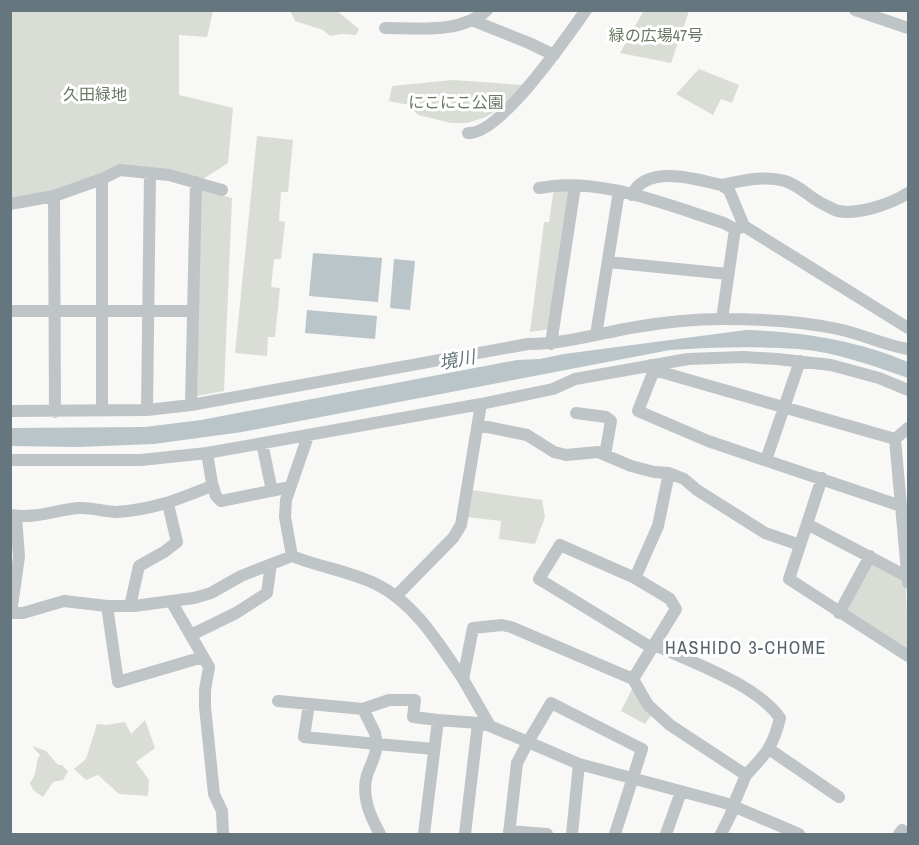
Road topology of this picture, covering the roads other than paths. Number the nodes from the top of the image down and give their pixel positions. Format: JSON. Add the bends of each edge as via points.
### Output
{"nodes":[{"id":1,"x":487,"y":10,"type":"edge"},
{"id":2,"x":586,"y":10,"type":"edge"},
{"id":3,"x":855,"y":10,"type":"edge"},
{"id":4,"x":871,"y":13,"type":"edge"},
{"id":5,"x":474,"y":21,"type":"junction"},
{"id":6,"x":385,"y":28,"type":"dead end"},
{"id":7,"x":909,"y":28,"type":"edge"},
{"id":8,"x":554,"y":55,"type":"junction"},
{"id":9,"x":468,"y":133,"type":"dead end"},
{"id":10,"x":150,"y":173,"type":"junction"},
{"id":11,"x":102,"y":180,"type":"junction"},
{"id":12,"x":196,"y":182,"type":"junction"},
{"id":13,"x":715,"y":183,"type":"junction"},
{"id":14,"x":576,"y":186,"type":"junction"},
{"id":15,"x":539,"y":188,"type":"dead end"},
{"id":16,"x":222,"y":190,"type":"dead end"},
{"id":17,"x":626,"y":193,"type":"junction"},
{"id":18,"x":909,"y":193,"type":"edge"},
{"id":19,"x":54,"y":196,"type":"junction"},
{"id":20,"x":10,"y":204,"type":"edge"},
{"id":21,"x":739,"y":228,"type":"junction"},
{"id":22,"x":608,"y":262,"type":"junction"},
{"id":23,"x":728,"y":274,"type":"junction"},
{"id":24,"x":10,"y":311,"type":"edge"},
{"id":25,"x":102,"y":311,"type":"junction"},
{"id":26,"x":148,"y":311,"type":"junction"},
{"id":27,"x":193,"y":311,"type":"junction"},
{"id":28,"x":54,"y":312,"type":"junction"},
{"id":29,"x":722,"y":319,"type":"junction"},
{"id":30,"x":909,"y":328,"type":"edge"},
{"id":31,"x":596,"y":334,"type":"junction"},
{"id":32,"x":909,"y":334,"type":"edge"},
{"id":33,"x":551,"y":344,"type":"junction"},
{"id":34,"x":891,"y":346,"type":"junction"},
{"id":35,"x":909,"y":349,"type":"edge"},
{"id":36,"x":800,"y":361,"type":"junction"},
{"id":37,"x":652,"y":367,"type":"junction"},
{"id":38,"x":909,"y":390,"type":"edge"},
{"id":39,"x":481,"y":404,"type":"junction"},
{"id":40,"x":191,"y":405,"type":"junction"},
{"id":41,"x":784,"y":407,"type":"junction"},
{"id":42,"x":102,"y":410,"type":"junction"},
{"id":43,"x":147,"y":410,"type":"junction"},
{"id":44,"x":10,"y":411,"type":"edge"},
{"id":45,"x":55,"y":412,"type":"junction"},
{"id":46,"x":576,"y":413,"type":"dead end"},
{"id":47,"x":478,"y":425,"type":"junction"},
{"id":48,"x":909,"y":428,"type":"edge"},
{"id":49,"x":308,"y":436,"type":"junction"},
{"id":50,"x":894,"y":439,"type":"junction"},
{"id":51,"x":262,"y":443,"type":"junction"},
{"id":52,"x":207,"y":453,"type":"junction"},
{"id":53,"x":605,"y":455,"type":"junction"},
{"id":54,"x":10,"y":460,"type":"edge"},
{"id":55,"x":766,"y":460,"type":"junction"},
{"id":56,"x":669,"y":473,"type":"junction"},
{"id":57,"x":822,"y":478,"type":"junction"},
{"id":58,"x":212,"y":483,"type":"junction"},
{"id":59,"x":290,"y":487,"type":"junction"},
{"id":60,"x":272,"y":491,"type":"junction"},
{"id":61,"x":168,"y":504,"type":"junction"},
{"id":62,"x":901,"y":506,"type":"junction"},
{"id":63,"x":13,"y":515,"type":"edge"},
{"id":64,"x":807,"y":524,"type":"junction"},
{"id":65,"x":800,"y":545,"type":"junction"},
{"id":66,"x":292,"y":556,"type":"junction"},
{"id":67,"x":870,"y":556,"type":"junction"},
{"id":68,"x":271,"y":564,"type":"junction"},
{"id":69,"x":908,"y":577,"type":"edge"},
{"id":70,"x":635,"y":578,"type":"junction"},
{"id":71,"x":909,"y":583,"type":"edge"},
{"id":72,"x":396,"y":596,"type":"junction"},
{"id":73,"x":171,"y":601,"type":"junction"},
{"id":74,"x":107,"y":606,"type":"junction"},
{"id":75,"x":130,"y":606,"type":"junction"},
{"id":76,"x":11,"y":613,"type":"edge"},
{"id":77,"x":839,"y":613,"type":"junction"},
{"id":78,"x":191,"y":635,"type":"junction"},
{"id":79,"x":653,"y":646,"type":"junction"},
{"id":80,"x":909,"y":656,"type":"edge"},
{"id":81,"x":203,"y":657,"type":"junction"},
{"id":82,"x":463,"y":679,"type":"junction"},
{"id":83,"x":633,"y":679,"type":"junction"},
{"id":84,"x":278,"y":701,"type":"dead end"},
{"id":85,"x":309,"y":704,"type":"junction"},
{"id":86,"x":363,"y":709,"type":"junction"},
{"id":87,"x":438,"y":720,"type":"junction"},
{"id":88,"x":484,"y":724,"type":"junction"},
{"id":89,"x":528,"y":742,"type":"junction"},
{"id":90,"x":377,"y":744,"type":"junction"},
{"id":91,"x":434,"y":749,"type":"junction"},
{"id":92,"x":769,"y":749,"type":"junction"},
{"id":93,"x":579,"y":764,"type":"junction"},
{"id":94,"x":746,"y":776,"type":"junction"},
{"id":95,"x":633,"y":779,"type":"junction"},
{"id":96,"x":681,"y":792,"type":"junction"},
{"id":97,"x":839,"y":797,"type":"dead end"},
{"id":98,"x":733,"y":806,"type":"junction"},
{"id":99,"x":509,"y":833,"type":"edge"},
{"id":100,"x":223,"y":834,"type":"edge"},
{"id":101,"x":380,"y":834,"type":"edge"},
{"id":102,"x":424,"y":834,"type":"edge"},
{"id":103,"x":465,"y":834,"type":"edge"},
{"id":104,"x":547,"y":834,"type":"edge"},
{"id":105,"x":572,"y":834,"type":"edge"},
{"id":106,"x":615,"y":834,"type":"edge"},
{"id":107,"x":666,"y":834,"type":"edge"},
{"id":108,"x":721,"y":834,"type":"edge"},
{"id":109,"x":799,"y":834,"type":"edge"}],
"edges":[{"from":1,"to":5,"type":"street"},
{"from":2,"to":8,"type":"street"},
{"from":3,"to":4,"type":"street"},
{"from":4,"to":7,"type":"street"},
{"from":5,"to":6,"type":"street"},
{"from":5,"to":8,"type":"street"},
{"from":8,"to":9,"type":"street","via":[[487,127]]},
{"from":10,"to":11,"type":"street","via":[[120,170]]},
{"from":10,"to":12,"type":"street"},
{"from":10,"to":26,"type":"street"},
{"from":11,"to":19,"type":"street"},
{"from":11,"to":25,"type":"street"},
{"from":12,"to":16,"type":"street"},
{"from":12,"to":27,"type":"street"},
{"from":13,"to":17,"type":"street","via":[[665,176],[651,178]]},
{"from":13,"to":18,"type":"street","via":[[760,178],[783,181],[838,211],[866,210]]},
{"from":13,"to":21,"type":"street","via":[[729,190]]},
{"from":14,"to":15,"type":"street"},
{"from":14,"to":17,"type":"street"},
{"from":14,"to":33,"type":"street"},
{"from":17,"to":21,"type":"street"},
{"from":17,"to":22,"type":"street"},
{"from":19,"to":20,"type":"street"},
{"from":19,"to":28,"type":"street"},
{"from":21,"to":23,"type":"street"},
{"from":21,"to":30,"type":"street","via":[[892,314]]},
{"from":22,"to":23,"type":"street"},
{"from":22,"to":31,"type":"street"},
{"from":23,"to":29,"type":"street"},
{"from":24,"to":28,"type":"street"},
{"from":25,"to":26,"type":"street"},
{"from":25,"to":28,"type":"street"},
{"from":25,"to":42,"type":"street"},
{"from":26,"to":27,"type":"street"},
{"from":26,"to":43,"type":"street"},
{"from":27,"to":40,"type":"street"},
{"from":28,"to":45,"type":"street"},
{"from":29,"to":31,"type":"street"},
{"from":29,"to":34,"type":"street","via":[[840,329]]},
{"from":31,"to":33,"type":"street"},
{"from":32,"to":34,"type":"street"},
{"from":33,"to":40,"type":"street","via":[[528,344]]},
{"from":34,"to":35,"type":"street"},
{"from":36,"to":37,"type":"street","via":[[688,359]]},
{"from":36,"to":38,"type":"street","via":[[831,365]]},
{"from":36,"to":41,"type":"street"},
{"from":37,"to":39,"type":"street","via":[[575,380],[553,389]]},
{"from":37,"to":41,"type":"street"},
{"from":37,"to":55,"type":"street","via":[[638,411]]},
{"from":39,"to":47,"type":"street"},
{"from":39,"to":49,"type":"street"},
{"from":40,"to":43,"type":"street"},
{"from":41,"to":50,"type":"street"},
{"from":41,"to":55,"type":"street"},
{"from":42,"to":43,"type":"street"},
{"from":42,"to":45,"type":"street"},
{"from":44,"to":45,"type":"street"},
{"from":46,"to":53,"type":"street","via":[[611,421]]},
{"from":47,"to":53,"type":"street","via":[[527,435],[566,455]]},
{"from":47,"to":72,"type":"street","via":[[461,525]]},
{"from":48,"to":50,"type":"street"},
{"from":49,"to":51,"type":"street"},
{"from":49,"to":59,"type":"street"},
{"from":50,"to":62,"type":"street"},
{"from":51,"to":52,"type":"street"},
{"from":51,"to":60,"type":"street"},
{"from":52,"to":54,"type":"street","via":[[141,460]]},
{"from":52,"to":58,"type":"street"},
{"from":53,"to":56,"type":"street","via":[[631,466]]},
{"from":55,"to":57,"type":"street"},
{"from":56,"to":65,"type":"street","via":[[765,533]]},
{"from":56,"to":70,"type":"street","via":[[658,526]]},
{"from":57,"to":62,"type":"street"},
{"from":57,"to":64,"type":"street"},
{"from":58,"to":60,"type":"street","via":[[221,501]]},
{"from":58,"to":61,"type":"street"},
{"from":59,"to":60,"type":"street"},
{"from":59,"to":66,"type":"street","via":[[285,518]]},
{"from":61,"to":63,"type":"street","via":[[113,512],[81,508],[28,517]]},
{"from":61,"to":75,"type":"street","via":[[177,542],[139,566]]},
{"from":62,"to":69,"type":"street"},
{"from":63,"to":76,"type":"street","via":[[19,557]]},
{"from":64,"to":65,"type":"street"},
{"from":64,"to":67,"type":"street"},
{"from":65,"to":77,"type":"street","via":[[789,579]]},
{"from":66,"to":68,"type":"street"},
{"from":66,"to":72,"type":"street","via":[[365,580]]},
{"from":67,"to":69,"type":"street"},
{"from":67,"to":77,"type":"street"},
{"from":68,"to":73,"type":"street","via":[[211,593]]},
{"from":68,"to":78,"type":"street","via":[[267,592],[236,613]]},
{"from":69,"to":71,"type":"street"},
{"from":70,"to":79,"type":"street","via":[[670,599],[676,609]]},
{"from":70,"to":79,"type":"street","via":[[560,545],[539,579]]},
{"from":72,"to":82,"type":"street","via":[[433,635]]},
{"from":73,"to":75,"type":"street"},
{"from":73,"to":78,"type":"street"},
{"from":74,"to":75,"type":"street"},
{"from":74,"to":76,"type":"street","via":[[64,601]]},
{"from":74,"to":81,"type":"street","via":[[118,682]]},
{"from":77,"to":80,"type":"street"},
{"from":78,"to":81,"type":"street"},
{"from":79,"to":83,"type":"street"},
{"from":79,"to":92,"type":"street","via":[[742,686],[772,707],[780,718]]},
{"from":81,"to":100,"type":"street","via":[[209,667],[205,707],[214,794],[222,811]]},
{"from":82,"to":83,"type":"street","via":[[473,628],[502,625]]},
{"from":82,"to":88,"type":"street"},
{"from":83,"to":94,"type":"street","via":[[648,705],[670,724]]},
{"from":84,"to":85,"type":"street"},
{"from":85,"to":86,"type":"street"},
{"from":85,"to":90,"type":"street","via":[[304,737]]},
{"from":86,"to":87,"type":"street","via":[[389,700],[415,700],[413,717]]},
{"from":86,"to":90,"type":"street"},
{"from":87,"to":88,"type":"street"},
{"from":87,"to":91,"type":"street"},
{"from":88,"to":89,"type":"street"},
{"from":88,"to":103,"type":"street"},
{"from":89,"to":93,"type":"street"},
{"from":89,"to":95,"type":"street","via":[[551,703],[642,749]]},
{"from":89,"to":99,"type":"street","via":[[517,763]]},
{"from":90,"to":91,"type":"street"},
{"from":90,"to":101,"type":"street","via":[[367,777],[366,801]]},
{"from":91,"to":102,"type":"street"},
{"from":92,"to":94,"type":"street"},
{"from":92,"to":97,"type":"street"},
{"from":93,"to":95,"type":"street"},
{"from":93,"to":105,"type":"street"},
{"from":94,"to":98,"type":"street"},
{"from":95,"to":96,"type":"street"},
{"from":95,"to":106,"type":"street"},
{"from":96,"to":98,"type":"street"},
{"from":96,"to":107,"type":"street"},
{"from":98,"to":108,"type":"street"},
{"from":98,"to":109,"type":"street"},
{"from":99,"to":104,"type":"street"}]}
